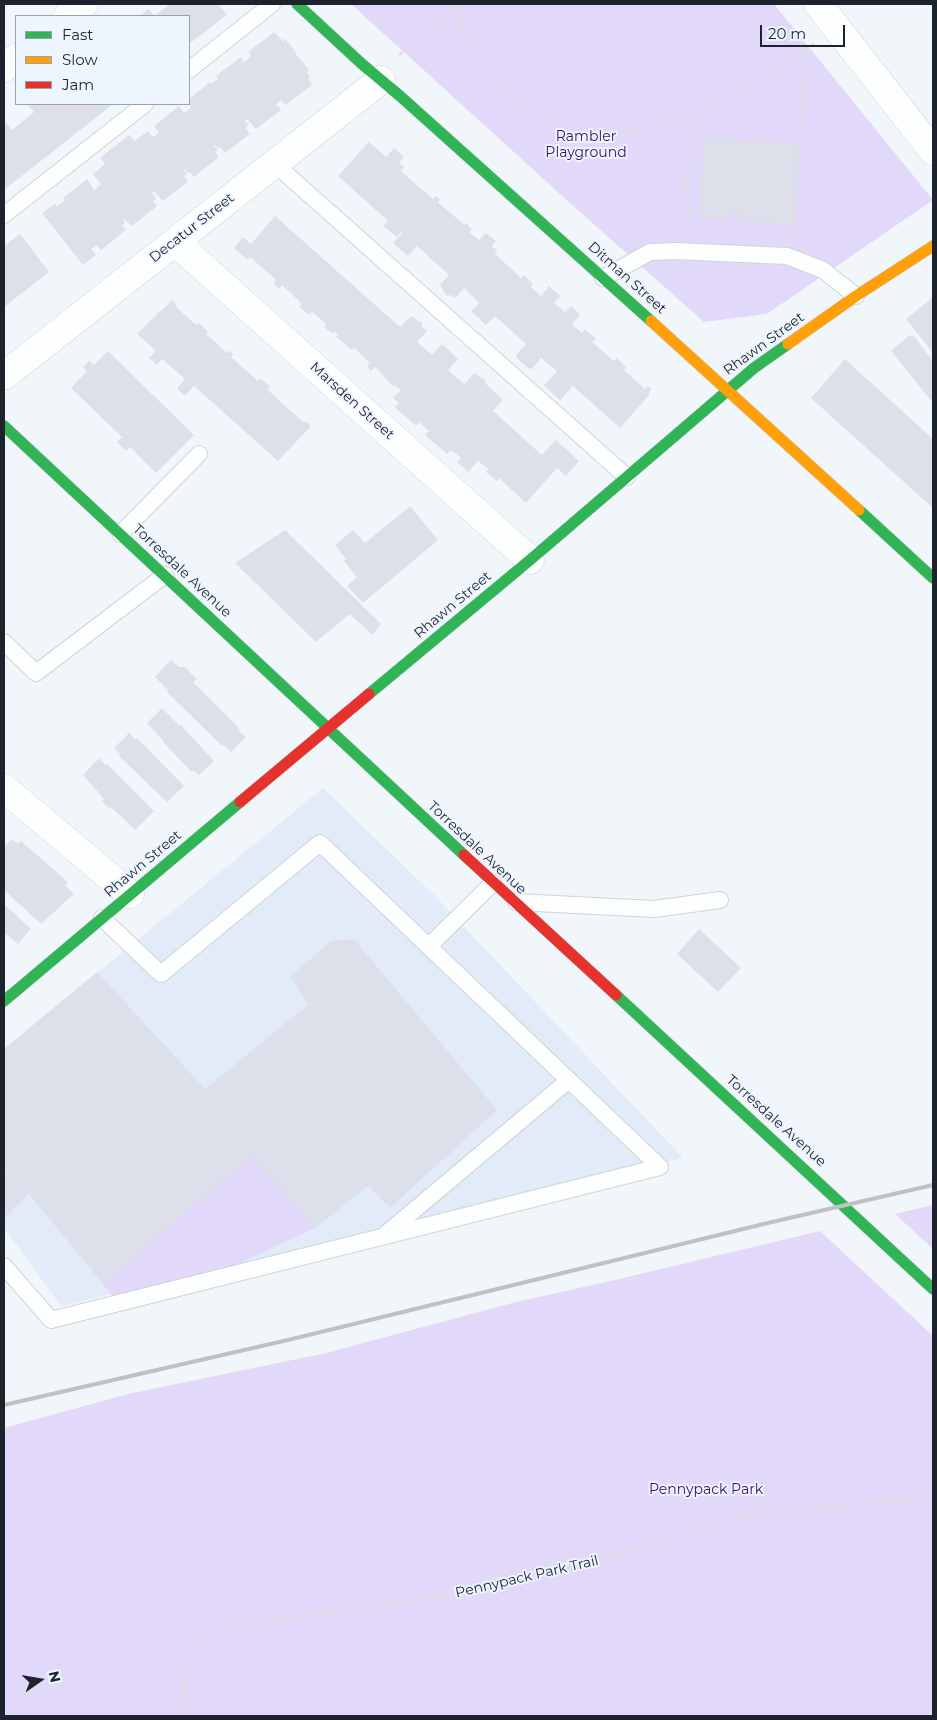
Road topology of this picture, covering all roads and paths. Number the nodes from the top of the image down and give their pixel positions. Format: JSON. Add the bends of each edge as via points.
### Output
{"nodes":[{"id":1,"x":84,"y":4,"type":"edge"},
{"id":2,"x":272,"y":4,"type":"edge"},
{"id":3,"x":297,"y":4,"type":"edge"},
{"id":4,"x":462,"y":4,"type":"edge"},
{"id":5,"x":818,"y":4,"type":"edge"},
{"id":6,"x":454,"y":9,"type":"junction"},
{"id":7,"x":69,"y":15,"type":"edge"},
{"id":8,"x":816,"y":42,"type":"dead end"},
{"id":9,"x":806,"y":51,"type":"junction"},
{"id":10,"x":399,"y":55,"type":"dead end"},
{"id":11,"x":15,"y":59,"type":"edge"},
{"id":12,"x":4,"y":68,"type":"edge"},
{"id":13,"x":190,"y":69,"type":"edge"},
{"id":14,"x":381,"y":80,"type":"junction"},
{"id":15,"x":145,"y":105,"type":"edge"},
{"id":16,"x":706,"y":109,"type":"junction"},
{"id":17,"x":680,"y":120,"type":"junction"},
{"id":18,"x":694,"y":136,"type":"junction"},
{"id":19,"x":933,"y":151,"type":"edge"},
{"id":20,"x":275,"y":164,"type":"junction"},
{"id":21,"x":4,"y":216,"type":"edge"},
{"id":22,"x":698,"y":232,"type":"dead end"},
{"id":23,"x":175,"y":242,"type":"junction"},
{"id":24,"x":792,"y":242,"type":"dead end"},
{"id":25,"x":933,"y":246,"type":"edge"},
{"id":26,"x":603,"y":278,"type":"junction"},
{"id":27,"x":856,"y":296,"type":"junction"},
{"id":28,"x":4,"y":376,"type":"edge"},
{"id":29,"x":727,"y":390,"type":"junction"},
{"id":30,"x":4,"y":426,"type":"edge"},
{"id":31,"x":198,"y":454,"type":"dead end"},
{"id":32,"x":627,"y":477,"type":"junction"},
{"id":33,"x":120,"y":534,"type":"junction"},
{"id":34,"x":530,"y":560,"type":"junction"},
{"id":35,"x":165,"y":575,"type":"junction"},
{"id":36,"x":933,"y":578,"type":"edge"},
{"id":37,"x":4,"y":642,"type":"edge"},
{"id":38,"x":328,"y":729,"type":"junction"},
{"id":39,"x":4,"y":788,"type":"edge"},
{"id":40,"x":493,"y":883,"type":"junction"},
{"id":41,"x":130,"y":894,"type":"junction"},
{"id":42,"x":720,"y":900,"type":"dead end"},
{"id":43,"x":514,"y":902,"type":"junction"},
{"id":44,"x":102,"y":918,"type":"junction"},
{"id":45,"x":429,"y":946,"type":"junction"},
{"id":46,"x":4,"y":1002,"type":"edge"},
{"id":47,"x":569,"y":1080,"type":"junction"},
{"id":48,"x":383,"y":1236,"type":"junction"},
{"id":49,"x":4,"y":1266,"type":"edge"},
{"id":50,"x":933,"y":1288,"type":"edge"},
{"id":51,"x":933,"y":1498,"type":"edge"},
{"id":52,"x":181,"y":1716,"type":"edge"}],
"edges":[{"from":1,"to":7,"type":"street"},
{"from":2,"to":13,"type":"lane"},
{"from":3,"to":14,"type":"street","name":"Ditman Street"},
{"from":4,"to":6,"type":"path"},
{"from":5,"to":19,"type":"street"},
{"from":6,"to":10,"type":"path"},
{"from":6,"to":17,"type":"path","via":[[476,53],[519,100],[577,144]]},
{"from":8,"to":9,"type":"path"},
{"from":9,"to":16,"type":"path","via":[[761,80]]},
{"from":9,"to":24,"type":"path"},
{"from":11,"to":12,"type":"street"},
{"from":14,"to":20,"type":"street","name":"Decatur Street"},
{"from":14,"to":26,"type":"street","name":"Ditman Street"},
{"from":15,"to":21,"type":"lane"},
{"from":16,"to":17,"type":"path"},
{"from":16,"to":18,"type":"path","via":[[703,124]]},
{"from":17,"to":18,"type":"path","via":[[683,132]]},
{"from":18,"to":22,"type":"path","via":[[694,164],[685,171],[691,233]]},
{"from":20,"to":23,"type":"street","name":"Decatur Street"},
{"from":20,"to":32,"type":"lane"},
{"from":23,"to":28,"type":"street","name":"Decatur Street"},
{"from":23,"to":34,"type":"street","name":"Marsden Street"},
{"from":25,"to":27,"type":"street","name":"Rhawn Street"},
{"from":26,"to":27,"type":"lane","via":[[650,252],[787,256],[824,270]]},
{"from":26,"to":29,"type":"street","name":"Ditman Street"},
{"from":27,"to":29,"type":"street","name":"Rhawn Street"},
{"from":29,"to":32,"type":"street","name":"Rhawn Street"},
{"from":29,"to":36,"type":"street","name":"Ditman Street"},
{"from":30,"to":33,"type":"street","name":"Torresdale Avenue"},
{"from":31,"to":33,"type":"lane"},
{"from":32,"to":34,"type":"street","name":"Rhawn Street"},
{"from":33,"to":35,"type":"street","name":"Torresdale Avenue"},
{"from":34,"to":38,"type":"street","name":"Rhawn Street"},
{"from":35,"to":37,"type":"lane","via":[[36,673]]},
{"from":35,"to":38,"type":"street","name":"Torresdale Avenue"},
{"from":38,"to":40,"type":"street","name":"Torresdale Avenue"},
{"from":38,"to":41,"type":"street","name":"Rhawn Street"},
{"from":39,"to":41,"type":"street"},
{"from":40,"to":43,"type":"street","name":"Torresdale Avenue"},
{"from":40,"to":45,"type":"lane"},
{"from":41,"to":44,"type":"street","name":"Rhawn Street"},
{"from":42,"to":43,"type":"lane","via":[[654,909]]},
{"from":43,"to":50,"type":"street","name":"Torresdale Avenue","via":[[808,1169]]},
{"from":44,"to":45,"type":"lane","via":[[161,974],[320,843]]},
{"from":44,"to":46,"type":"street","name":"Rhawn Street"},
{"from":45,"to":47,"type":"lane"},
{"from":47,"to":48,"type":"lane"},
{"from":47,"to":48,"type":"lane","via":[[660,1167]]},
{"from":48,"to":49,"type":"lane","via":[[51,1320]]},
{"from":51,"to":52,"type":"path","name":"Pennypack Park Trail","via":[[763,1512],[718,1522],[617,1555],[481,1591],[238,1625],[203,1637],[187,1656]]}]}
